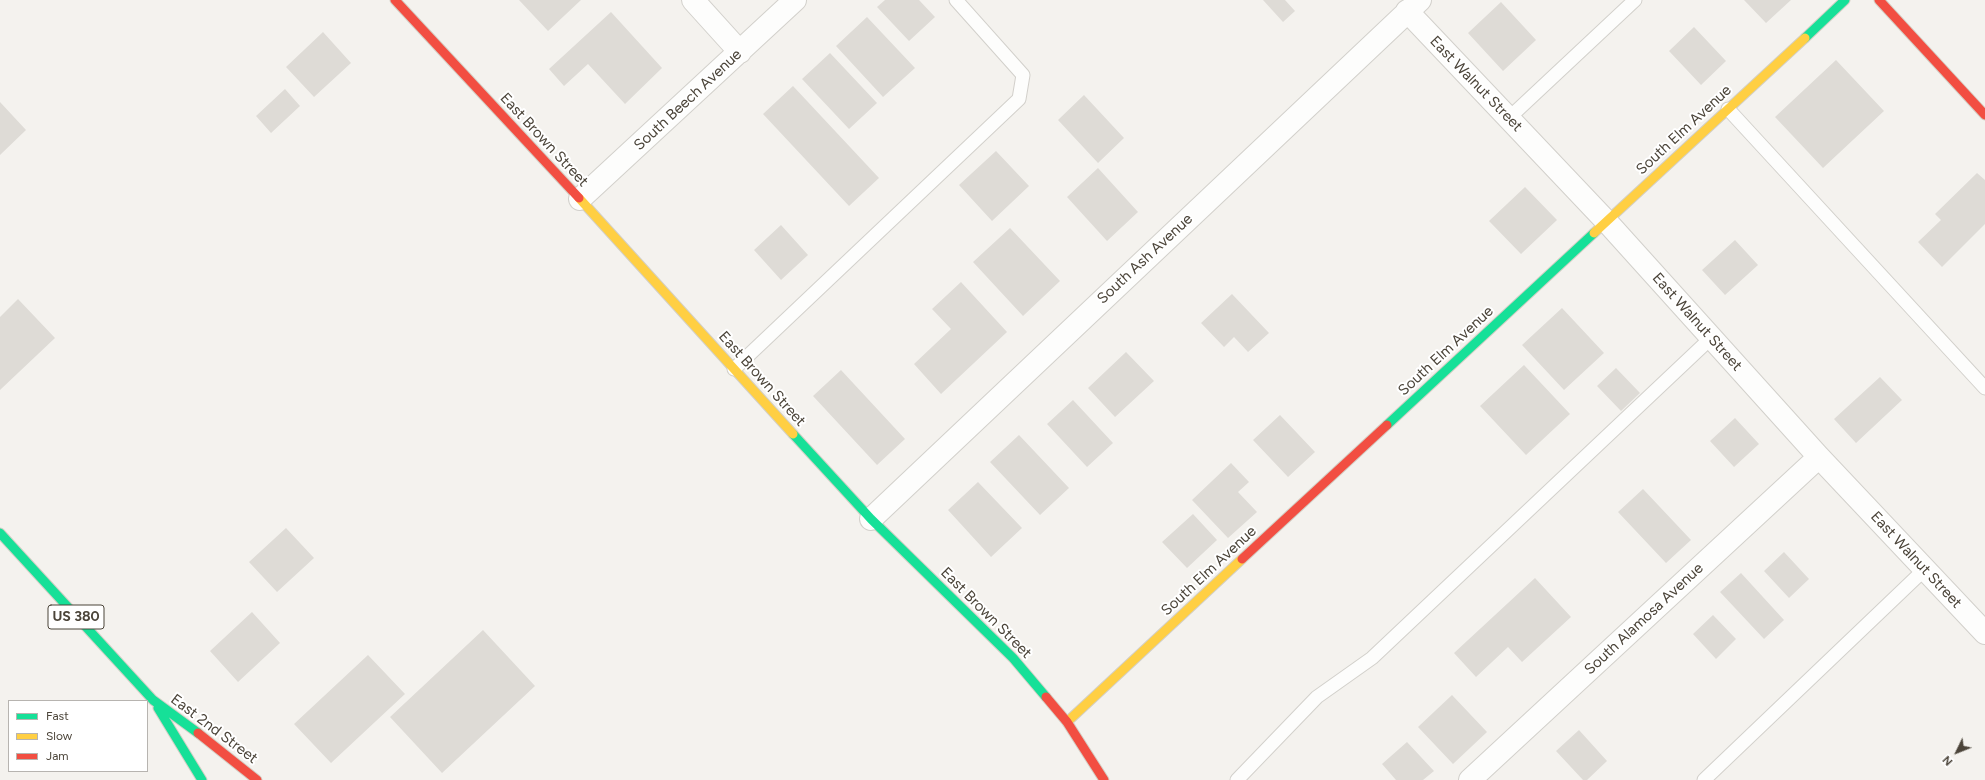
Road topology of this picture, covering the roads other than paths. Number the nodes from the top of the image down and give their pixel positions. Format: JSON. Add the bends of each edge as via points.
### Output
{"nodes":[{"id":1,"x":395,"y":0,"type":"edge"},
{"id":2,"x":693,"y":0,"type":"edge"},
{"id":3,"x":795,"y":0,"type":"edge"},
{"id":4,"x":956,"y":0,"type":"edge"},
{"id":5,"x":1635,"y":0,"type":"edge"},
{"id":6,"x":1845,"y":0,"type":"edge"},
{"id":7,"x":1879,"y":0,"type":"edge"},
{"id":8,"x":1414,"y":6,"type":"edge"},
{"id":9,"x":740,"y":52,"type":"junction"},
{"id":10,"x":1728,"y":109,"type":"junction"},
{"id":11,"x":1985,"y":115,"type":"edge"},
{"id":12,"x":1509,"y":118,"type":"junction"},
{"id":13,"x":580,"y":199,"type":"junction"},
{"id":14,"x":1606,"y":222,"type":"junction"},
{"id":15,"x":1711,"y":338,"type":"junction"},
{"id":16,"x":734,"y":369,"type":"junction"},
{"id":17,"x":1985,"y":388,"type":"edge"},
{"id":18,"x":1819,"y":457,"type":"junction"},
{"id":19,"x":871,"y":519,"type":"junction"},
{"id":20,"x":0,"y":533,"type":"edge"},
{"id":21,"x":1924,"y":569,"type":"junction"},
{"id":22,"x":1985,"y":633,"type":"edge"},
{"id":23,"x":153,"y":700,"type":"junction"},
{"id":24,"x":1067,"y":722,"type":"junction"},
{"id":25,"x":202,"y":780,"type":"edge"},
{"id":26,"x":257,"y":780,"type":"edge"},
{"id":27,"x":1104,"y":780,"type":"edge"},
{"id":28,"x":1237,"y":780,"type":"edge"},
{"id":29,"x":1470,"y":780,"type":"edge"},
{"id":30,"x":1704,"y":780,"type":"edge"}],
"edges":[{"from":1,"to":13,"type":"street","name":"East Brown Street"},
{"from":2,"to":9,"type":"street"},
{"from":3,"to":9,"type":"street","name":"South Beech Avenue"},
{"from":4,"to":16,"type":"lane","via":[[1024,75],[1019,99]]},
{"from":5,"to":12,"type":"lane"},
{"from":6,"to":10,"type":"street","name":"South Elm Avenue"},
{"from":7,"to":11,"type":"street"},
{"from":8,"to":12,"type":"street","name":"East Walnut Street"},
{"from":8,"to":19,"type":"street","name":"South Ash Avenue"},
{"from":9,"to":13,"type":"street","name":"South Beech Avenue"},
{"from":10,"to":14,"type":"street","name":"South Elm Avenue"},
{"from":10,"to":17,"type":"lane"},
{"from":12,"to":14,"type":"street","name":"East Walnut Street"},
{"from":13,"to":16,"type":"street","name":"East Brown Street"},
{"from":14,"to":15,"type":"street","name":"East Walnut Street"},
{"from":14,"to":24,"type":"street","name":"South Elm Avenue"},
{"from":15,"to":18,"type":"street","name":"East Walnut Street"},
{"from":15,"to":28,"type":"lane","via":[[1372,658],[1317,697]]},
{"from":16,"to":19,"type":"street","name":"East Brown Street"},
{"from":18,"to":21,"type":"street","name":"East Walnut Street"},
{"from":18,"to":29,"type":"street","name":"South Alamosa Avenue"},
{"from":19,"to":24,"type":"street","name":"East Brown Street","via":[[1013,658]]},
{"from":20,"to":23,"type":"street","name":"East 2nd Street","number":"US 380"},
{"from":21,"to":22,"type":"street","name":"East Walnut Street"},
{"from":21,"to":30,"type":"lane"},
{"from":23,"to":25,"type":"street","name":"East 2nd Street","number":"US 380"},
{"from":23,"to":26,"type":"street","name":"East 2nd Street","number":"US 380"},
{"from":24,"to":27,"type":"street","name":"East Brown Street"}]}
